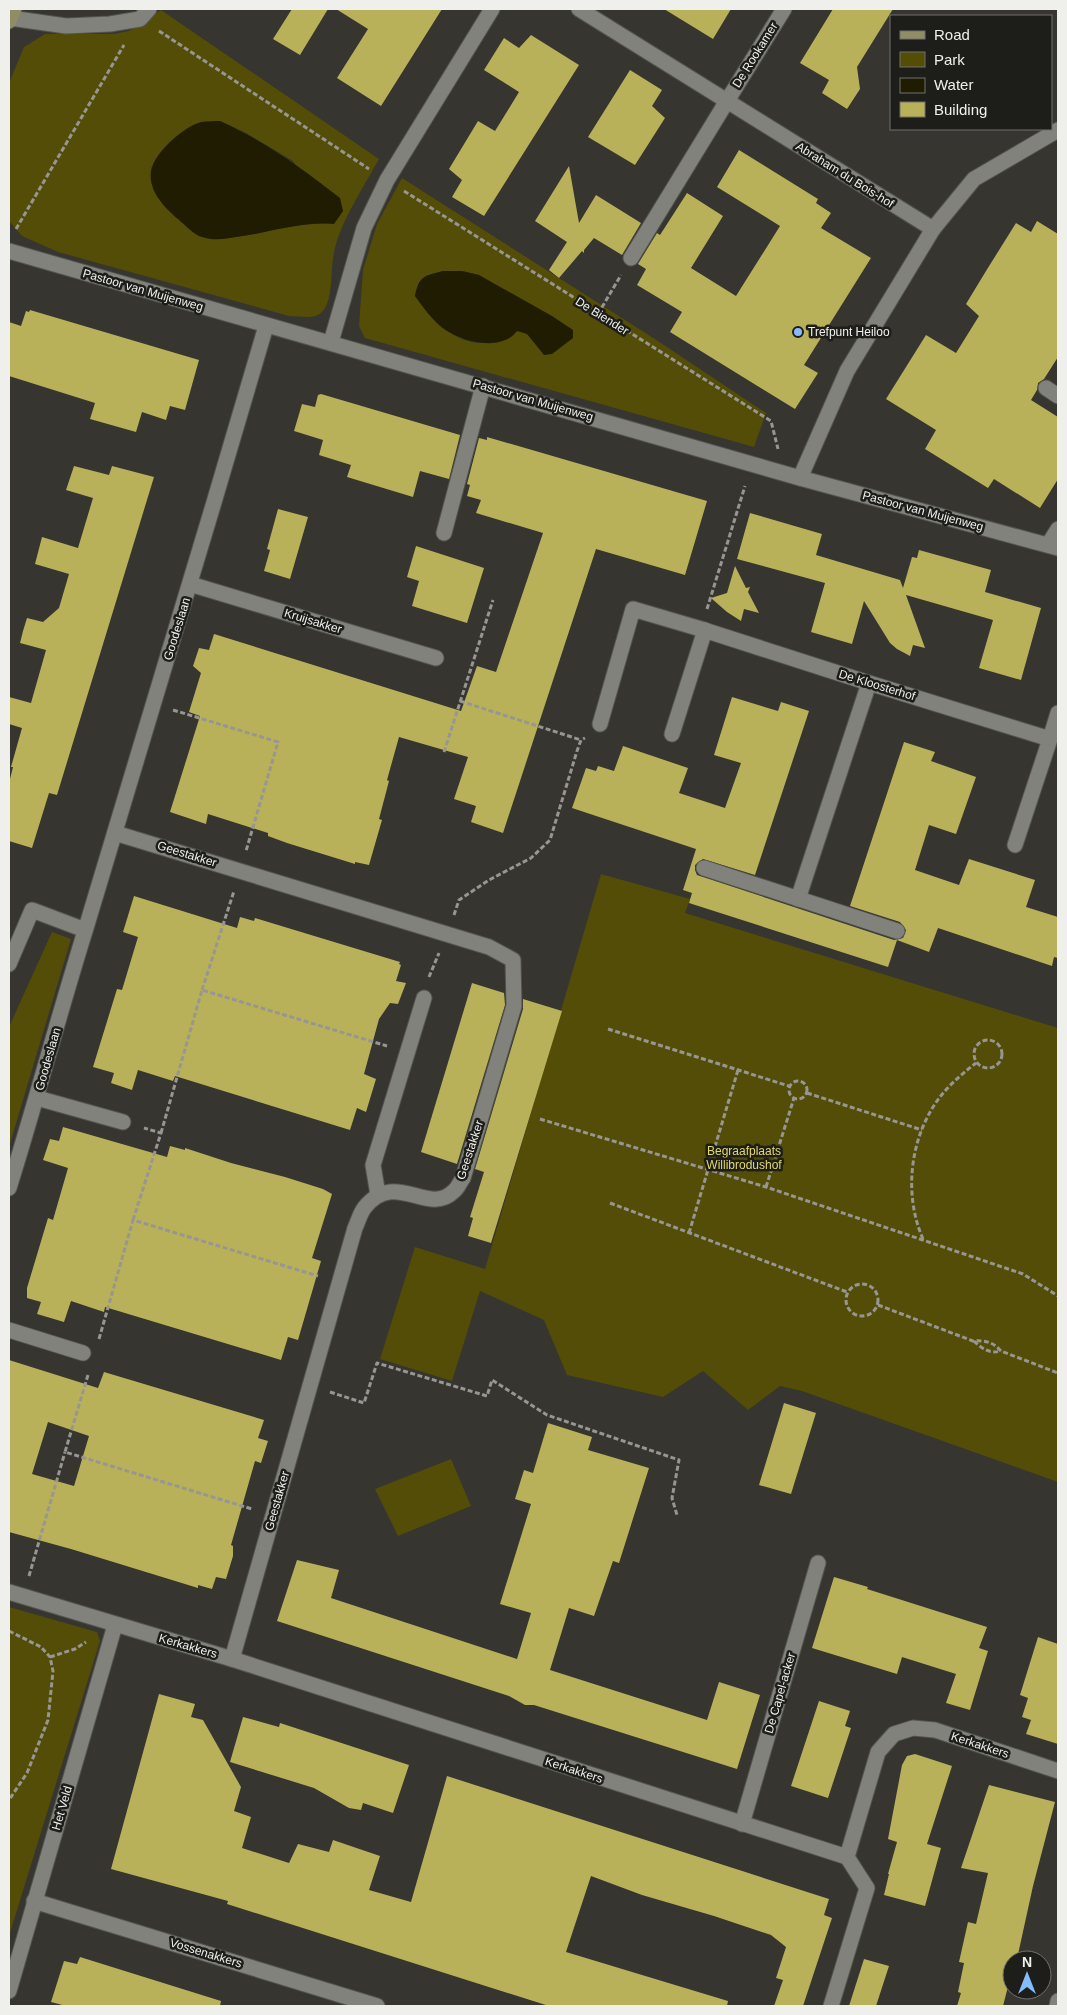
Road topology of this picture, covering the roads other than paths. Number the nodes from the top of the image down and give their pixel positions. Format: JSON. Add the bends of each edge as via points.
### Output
{"nodes":[{"id":1,"x":492,"y":9,"type":"edge"},
{"id":2,"x":580,"y":9,"type":"edge"},
{"id":3,"x":784,"y":9,"type":"edge"},
{"id":4,"x":144,"y":14,"type":"edge"},
{"id":5,"x":11,"y":16,"type":"edge"},
{"id":6,"x":727,"y":101,"type":"junction"},
{"id":7,"x":1058,"y":130,"type":"edge"},
{"id":8,"x":933,"y":229,"type":"junction"},
{"id":9,"x":9,"y":251,"type":"edge"},
{"id":10,"x":631,"y":258,"type":"road end"},
{"id":11,"x":266,"y":326,"type":"junction"},
{"id":12,"x":331,"y":342,"type":"junction"},
{"id":13,"x":483,"y":386,"type":"junction"},
{"id":14,"x":800,"y":478,"type":"junction"},
{"id":15,"x":1058,"y":529,"type":"edge"},
{"id":16,"x":444,"y":533,"type":"dead end"},
{"id":17,"x":1053,"y":546,"type":"edge"},
{"id":18,"x":190,"y":584,"type":"junction"},
{"id":19,"x":703,"y":629,"type":"junction"},
{"id":20,"x":436,"y":658,"type":"dead end"},
{"id":21,"x":869,"y":683,"type":"junction"},
{"id":22,"x":1058,"y":713,"type":"edge"},
{"id":23,"x":600,"y":724,"type":"road end"},
{"id":24,"x":672,"y":734,"type":"dead end"},
{"id":25,"x":1050,"y":739,"type":"junction"},
{"id":26,"x":115,"y":833,"type":"junction"},
{"id":27,"x":1015,"y":846,"type":"dead end"},
{"id":28,"x":704,"y":868,"type":"dead end"},
{"id":29,"x":798,"y":899,"type":"junction"},
{"id":30,"x":85,"y":930,"type":"junction"},
{"id":31,"x":897,"y":931,"type":"dead end"},
{"id":32,"x":9,"y":964,"type":"edge"},
{"id":33,"x":424,"y":998,"type":"road end"},
{"id":34,"x":37,"y":1098,"type":"junction"},
{"id":35,"x":123,"y":1122,"type":"road end"},
{"id":36,"x":9,"y":1188,"type":"edge"},
{"id":37,"x":378,"y":1195,"type":"junction"},
{"id":38,"x":9,"y":1330,"type":"edge"},
{"id":39,"x":88,"y":1354,"type":"road end"},
{"id":40,"x":818,"y":1563,"type":"dead end"},
{"id":41,"x":16,"y":1594,"type":"edge"},
{"id":42,"x":115,"y":1625,"type":"junction"},
{"id":43,"x":232,"y":1659,"type":"junction"},
{"id":44,"x":1058,"y":1771,"type":"edge"},
{"id":45,"x":742,"y":1824,"type":"junction"},
{"id":46,"x":847,"y":1857,"type":"junction"},
{"id":47,"x":34,"y":1901,"type":"junction"},
{"id":48,"x":9,"y":1991,"type":"edge"},
{"id":49,"x":1058,"y":2002,"type":"edge"},
{"id":50,"x":377,"y":2006,"type":"edge"},
{"id":51,"x":830,"y":2006,"type":"edge"},
{"id":52,"x":1057,"y":2006,"type":"edge"}],
"edges":[{"from":1,"to":12,"type":"street","via":[[387,180],[364,228]]},
{"from":2,"to":6,"type":"street"},
{"from":3,"to":6,"type":"street","name":"De Rookamer"},
{"from":4,"to":5,"type":"street","via":[[110,24],[66,26]]},
{"from":6,"to":8,"type":"street","name":"Abraham du Bois-hof"},
{"from":6,"to":10,"type":"street"},
{"from":7,"to":8,"type":"street","via":[[974,179]]},
{"from":8,"to":14,"type":"street","via":[[847,371]]},
{"from":9,"to":11,"type":"street","name":"Pastoor van Muijenweg"},
{"from":11,"to":12,"type":"street","name":"Pastoor van Muijenweg"},
{"from":11,"to":18,"type":"street","name":"Goodeslaan"},
{"from":12,"to":13,"type":"street","name":"Pastoor van Muijenweg"},
{"from":13,"to":14,"type":"street","name":"Pastoor van Muijenweg"},
{"from":13,"to":16,"type":"street"},
{"from":14,"to":17,"type":"street","name":"Pastoor van Muijenweg"},
{"from":15,"to":17,"type":"street"},
{"from":18,"to":20,"type":"street","name":"Kruijsakker"},
{"from":18,"to":26,"type":"street","name":"Goodeslaan"},
{"from":19,"to":21,"type":"street","name":"De Kloosterhof"},
{"from":19,"to":23,"type":"street","name":"De Kloosterhof","via":[[633,609]]},
{"from":19,"to":24,"type":"street"},
{"from":21,"to":25,"type":"street","name":"De Kloosterhof"},
{"from":21,"to":29,"type":"street"},
{"from":22,"to":25,"type":"street"},
{"from":25,"to":27,"type":"street"},
{"from":26,"to":30,"type":"street","name":"Goodeslaan"},
{"from":26,"to":37,"type":"street","name":"Geestakker","via":[[489,947],[512,960],[514,1006],[463,1178],[454,1192],[444,1198],[430,1200],[399,1191]]},
{"from":28,"to":29,"type":"street"},
{"from":29,"to":31,"type":"street"},
{"from":30,"to":32,"type":"street","via":[[32,910]]},
{"from":30,"to":34,"type":"street","name":"Goodeslaan"},
{"from":33,"to":37,"type":"street","via":[[373,1165]]},
{"from":34,"to":35,"type":"street"},
{"from":34,"to":36,"type":"street","name":"Goodeslaan"},
{"from":37,"to":43,"type":"street","name":"Geestakker","via":[[364,1208],[355,1228]]},
{"from":38,"to":39,"type":"street"},
{"from":40,"to":45,"type":"street","name":"De Capel-acker"},
{"from":41,"to":42,"type":"street","name":"Kerkakkers"},
{"from":42,"to":43,"type":"street","name":"Kerkakkers"},
{"from":42,"to":47,"type":"street","name":"Het Veld"},
{"from":43,"to":45,"type":"street","name":"Kerkakkers"},
{"from":44,"to":46,"type":"street","name":"Kerkakkers","via":[[935,1730],[913,1728],[894,1734],[878,1752]]},
{"from":45,"to":46,"type":"street","name":"Kerkakkers"},
{"from":46,"to":51,"type":"street","via":[[867,1888]]},
{"from":47,"to":48,"type":"street","name":"Het Veld"},
{"from":47,"to":50,"type":"street","name":"Vossenakkers"},
{"from":49,"to":52,"type":"street"}]}
